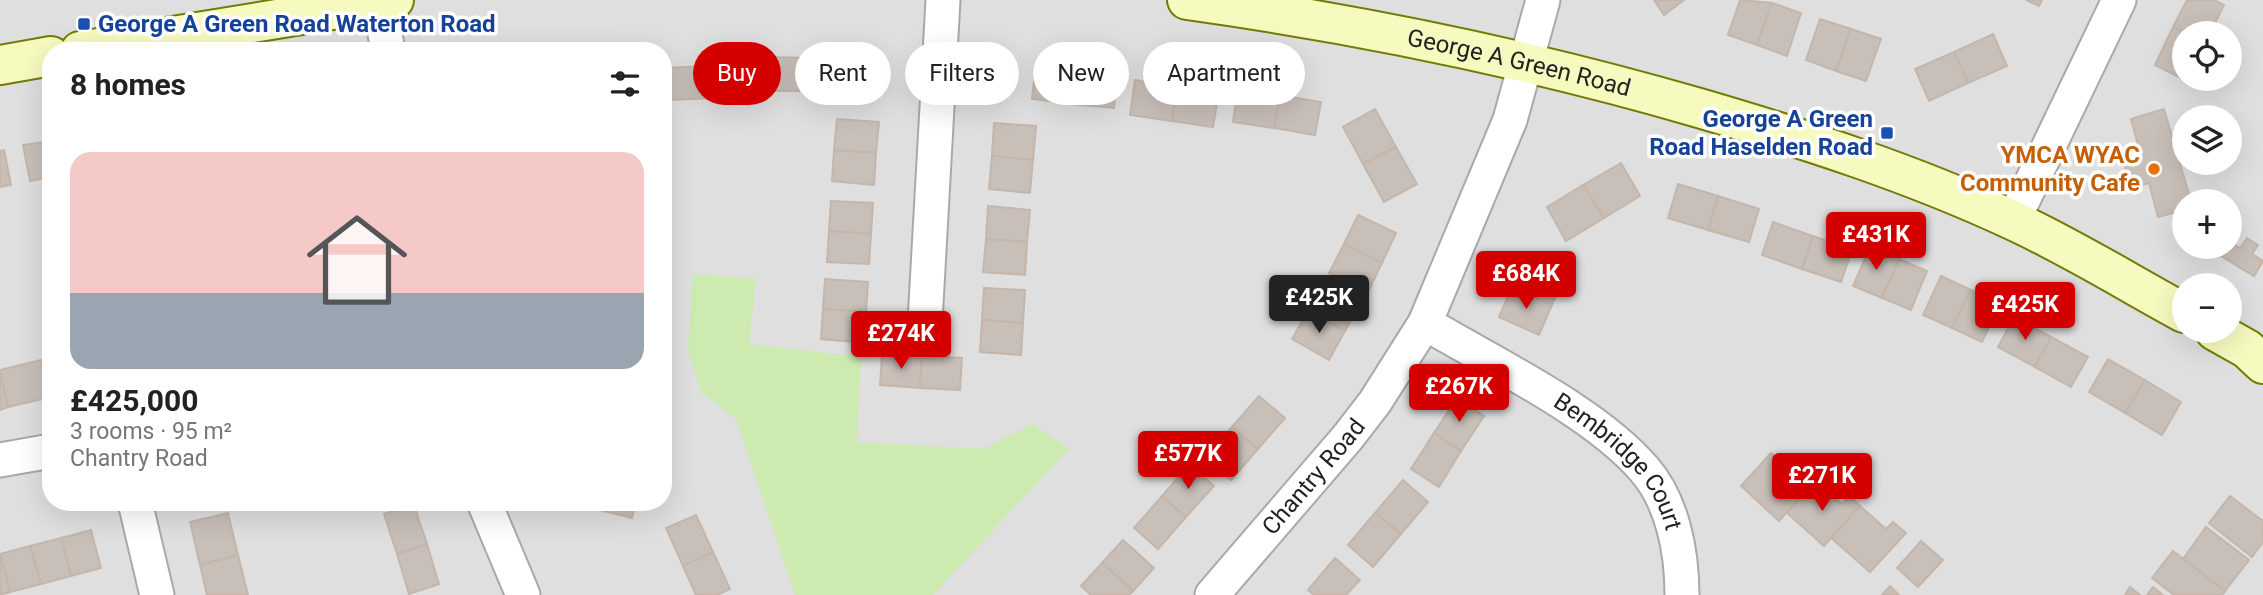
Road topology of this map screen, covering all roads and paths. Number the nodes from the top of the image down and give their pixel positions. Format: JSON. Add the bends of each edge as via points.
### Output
{"nodes":[{"id":1,"x":384,"y":0,"type":"edge"},
{"id":2,"x":943,"y":0,"type":"edge"},
{"id":3,"x":1187,"y":0,"type":"edge"},
{"id":4,"x":1543,"y":0,"type":"edge"},
{"id":5,"x":2119,"y":0,"type":"edge"},
{"id":6,"x":134,"y":42,"type":"edge"},
{"id":7,"x":387,"y":42,"type":"edge"},
{"id":8,"x":42,"y":56,"type":"edge"},
{"id":9,"x":3,"y":57,"type":"edge"},
{"id":10,"x":1524,"y":61,"type":"junction"},
{"id":11,"x":2014,"y":220,"type":"junction"},
{"id":12,"x":2172,"y":306,"type":"edge"},
{"id":13,"x":925,"y":322,"type":"dead end"},
{"id":14,"x":1425,"y":323,"type":"junction"},
{"id":15,"x":42,"y":453,"type":"edge"},
{"id":16,"x":0,"y":460,"type":"edge"},
{"id":17,"x":137,"y":511,"type":"edge"},
{"id":18,"x":488,"y":511,"type":"edge"},
{"id":19,"x":158,"y":595,"type":"edge"},
{"id":20,"x":523,"y":595,"type":"edge"},
{"id":21,"x":1212,"y":595,"type":"edge"},
{"id":22,"x":1682,"y":595,"type":"edge"}],
"edges":[{"from":1,"to":6,"type":"main road"},
{"from":1,"to":7,"type":"street"},
{"from":2,"to":13,"type":"street"},
{"from":3,"to":10,"type":"main road","name":"George A Green Road","via":[[1367,27]]},
{"from":4,"to":10,"type":"street","name":"Chantry Road"},
{"from":5,"to":11,"type":"street"},
{"from":8,"to":9,"type":"main road"},
{"from":10,"to":11,"type":"main road","name":"George A Green Road","via":[[1801,138]]},
{"from":10,"to":14,"type":"street","name":"Chantry Road","via":[[1510,120]]},
{"from":11,"to":12,"type":"main road","name":"George A Green Road"},
{"from":14,"to":21,"type":"street","name":"Chantry Road","via":[[1375,402],[1332,457]]},
{"from":14,"to":22,"type":"street","name":"Bembridge Court","via":[[1609,434],[1646,470],[1671,517],[1682,566]]},
{"from":15,"to":16,"type":"street"},
{"from":17,"to":19,"type":"street"},
{"from":18,"to":20,"type":"street"}]}
